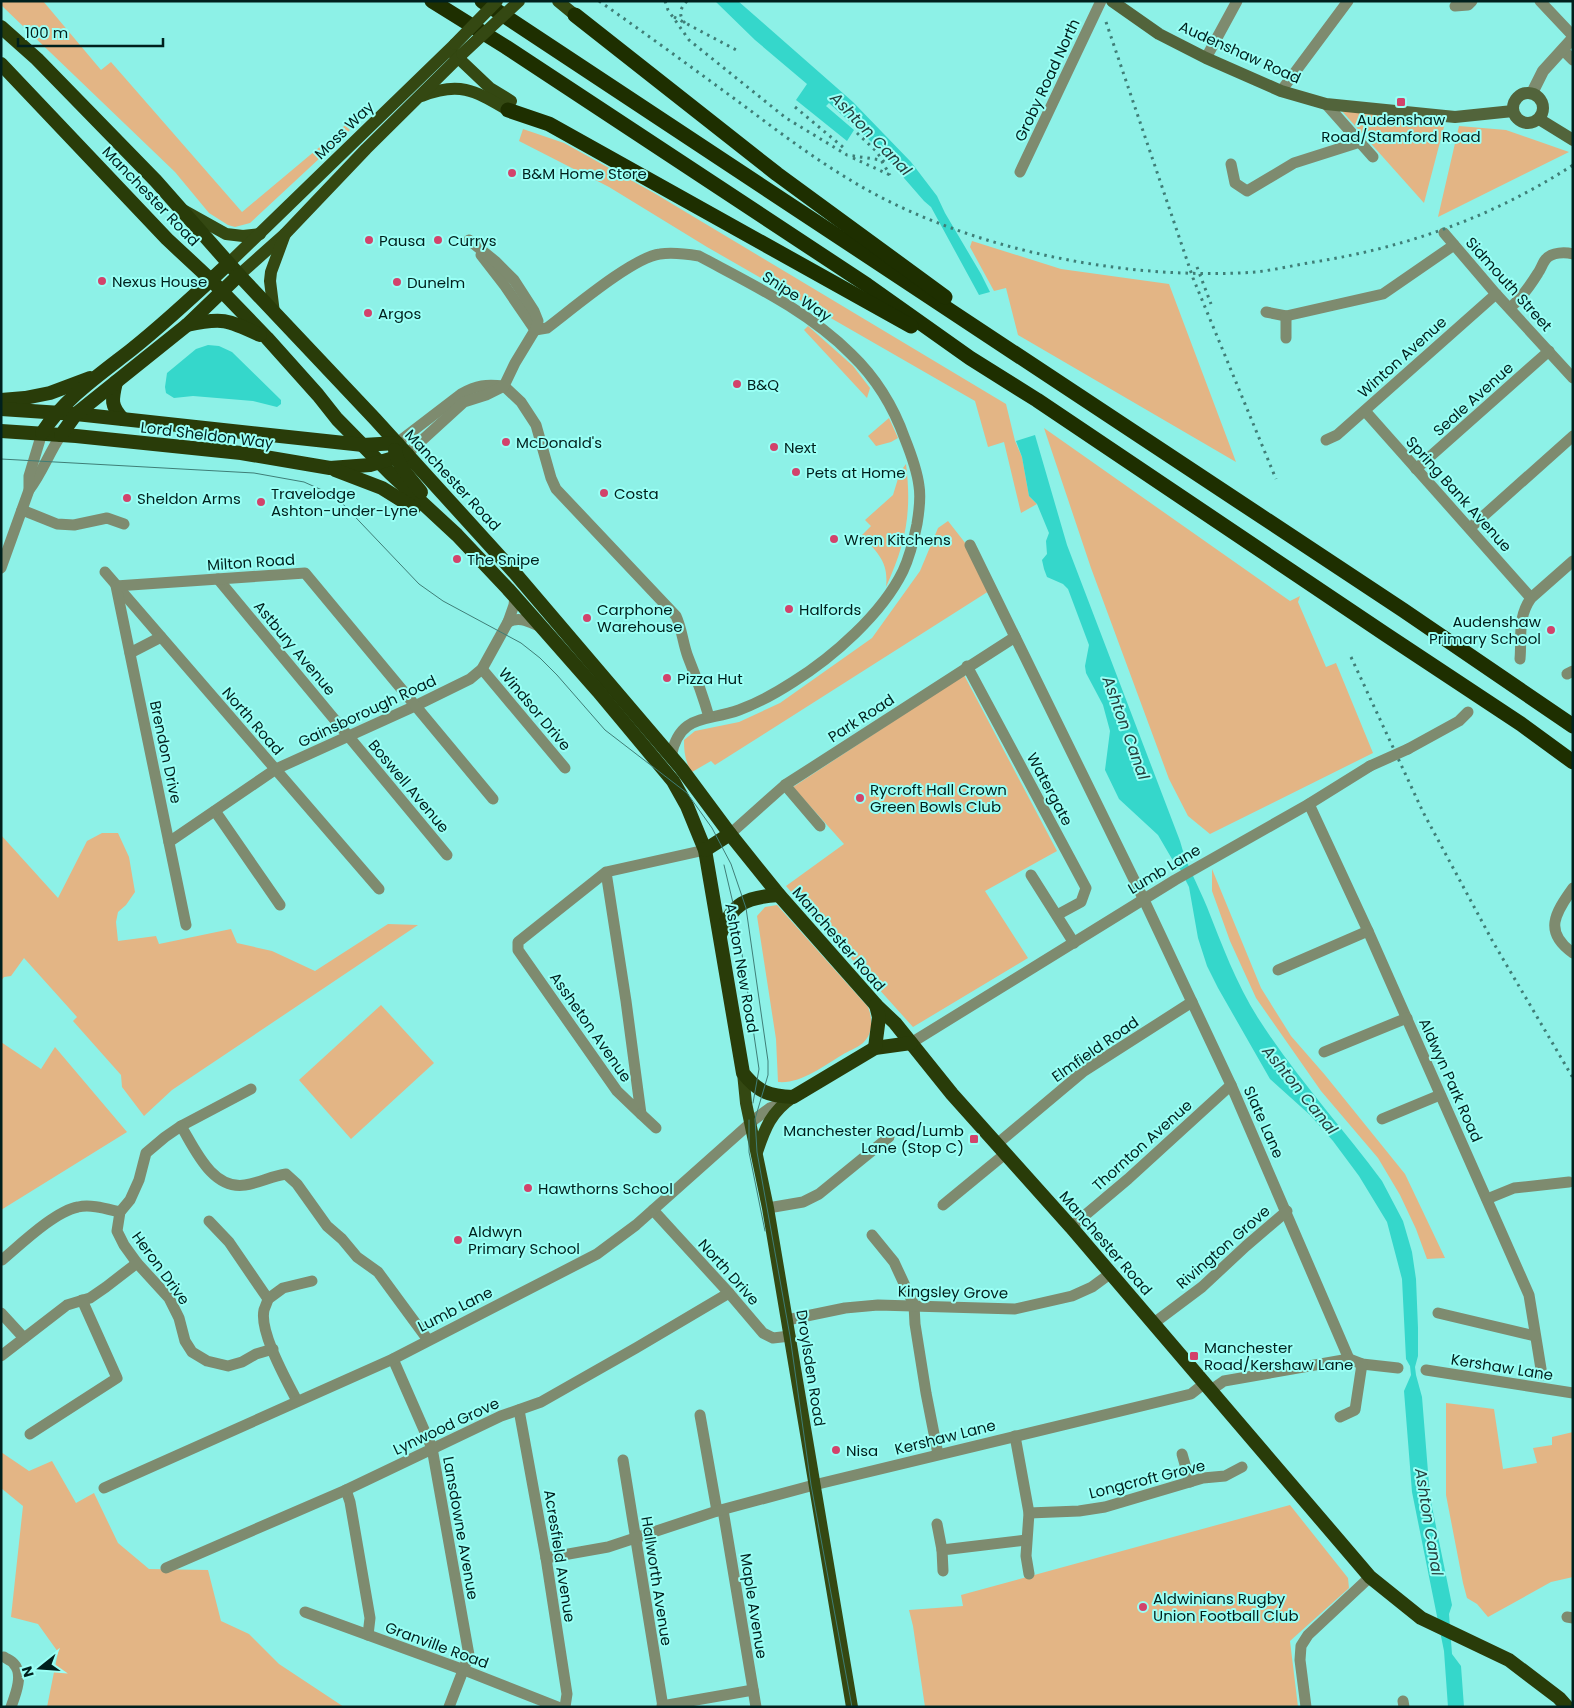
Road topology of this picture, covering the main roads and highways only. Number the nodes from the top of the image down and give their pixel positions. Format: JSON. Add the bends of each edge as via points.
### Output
{"nodes":[{"id":1,"x":432,"y":1,"type":"edge"},
{"id":2,"x":482,"y":1,"type":"edge"},
{"id":3,"x":497,"y":1,"type":"edge"},
{"id":4,"x":519,"y":1,"type":"edge"},
{"id":5,"x":558,"y":1,"type":"edge"},
{"id":6,"x":567,"y":1,"type":"edge"},
{"id":7,"x":1112,"y":1,"type":"edge"},
{"id":8,"x":575,"y":15,"type":"junction"},
{"id":9,"x":1,"y":26,"type":"edge"},
{"id":10,"x":456,"y":51,"type":"junction"},
{"id":11,"x":1,"y":64,"type":"edge"},
{"id":12,"x":416,"y":99,"type":"junction"},
{"id":13,"x":510,"y":105,"type":"junction"},
{"id":14,"x":1513,"y":111,"type":"junction"},
{"id":15,"x":1539,"y":119,"type":"junction"},
{"id":16,"x":1573,"y":140,"type":"edge"},
{"id":17,"x":181,"y":208,"type":"junction"},
{"id":18,"x":260,"y":234,"type":"junction"},
{"id":19,"x":285,"y":234,"type":"junction"},
{"id":20,"x":228,"y":264,"type":"junction"},
{"id":21,"x":239,"y":275,"type":"junction"},
{"id":22,"x":211,"y":280,"type":"junction"},
{"id":23,"x":222,"y":291,"type":"junction"},
{"id":24,"x":274,"y":313,"type":"junction"},
{"id":25,"x":187,"y":325,"type":"junction"},
{"id":26,"x":267,"y":338,"type":"junction"},
{"id":27,"x":970,"y":358,"type":"junction"},
{"id":28,"x":1020,"y":358,"type":"junction"},
{"id":29,"x":101,"y":374,"type":"junction"},
{"id":30,"x":116,"y":382,"type":"junction"},
{"id":31,"x":1,"y":400,"type":"edge"},
{"id":32,"x":1,"y":409,"type":"edge"},
{"id":33,"x":76,"y":414,"type":"junction"},
{"id":34,"x":1,"y":418,"type":"edge"},
{"id":35,"x":123,"y":419,"type":"junction"},
{"id":36,"x":49,"y":422,"type":"junction"},
{"id":37,"x":1,"y":431,"type":"edge"},
{"id":38,"x":61,"y":435,"type":"junction"},
{"id":39,"x":397,"y":443,"type":"junction"},
{"id":40,"x":363,"y":445,"type":"junction"},
{"id":41,"x":402,"y":456,"type":"junction"},
{"id":42,"x":381,"y":463,"type":"junction"},
{"id":43,"x":330,"y":468,"type":"junction"},
{"id":44,"x":414,"y":508,"type":"joint"},
{"id":45,"x":457,"y":535,"type":"junction"},
{"id":46,"x":1573,"y":726,"type":"edge"},
{"id":47,"x":1573,"y":762,"type":"edge"},
{"id":48,"x":694,"y":820,"type":"joint"},
{"id":49,"x":730,"y":834,"type":"junction"},
{"id":50,"x":705,"y":850,"type":"junction"},
{"id":51,"x":779,"y":895,"type":"junction"},
{"id":52,"x":720,"y":936,"type":"junction"},
{"id":53,"x":876,"y":1005,"type":"junction"},
{"id":54,"x":911,"y":1044,"type":"junction"},
{"id":55,"x":876,"y":1048,"type":"junction"},
{"id":56,"x":743,"y":1073,"type":"junction"},
{"id":57,"x":789,"y":1100,"type":"junction"},
{"id":58,"x":751,"y":1123,"type":"joint"},
{"id":59,"x":757,"y":1152,"type":"junction"},
{"id":60,"x":852,"y":1707,"type":"edge"},
{"id":61,"x":1567,"y":1707,"type":"edge"}],
"edges":[{"from":1,"to":27,"type":"highway","via":[[842,269]]},
{"from":2,"to":28,"type":"highway"},
{"from":3,"to":10,"type":"main road","name":"Moss Way","bridge":true},
{"from":4,"to":10,"type":"main road","name":"Moss Way","bridge":true},
{"from":5,"to":8,"type":"main road"},
{"from":6,"to":8,"type":"main road"},
{"from":7,"to":14,"type":"main road","name":"Audenshaw Road","via":[[1159,34],[1206,58],[1281,91],[1326,104],[1455,117]]},
{"from":8,"to":28,"type":"highway","via":[[777,174],[972,315]]},
{"from":9,"to":17,"type":"highway","name":"Manchester Road"},
{"from":10,"to":12,"type":"main road","name":"Moss Way"},
{"from":10,"to":13,"type":"main road"},
{"from":10,"to":18,"type":"main road","name":"Moss Way"},
{"from":11,"to":22,"type":"highway","name":"Manchester Road","via":[[167,239]]},
{"from":12,"to":13,"type":"main road","via":[[438,90],[459,88]]},
{"from":12,"to":19,"type":"main road","name":"Moss Way"},
{"from":13,"to":27,"type":"highway"},
{"from":14,"to":15,"type":"main road","via":[[1523,122]]},
{"from":14,"to":15,"type":"main road","via":[[1518,97],[1532,93],[1540,98],[1543,105]]},
{"from":15,"to":16,"type":"main road"},
{"from":17,"to":18,"type":"main road","via":[[226,234]]},
{"from":17,"to":20,"type":"highway","name":"Manchester Road"},
{"from":18,"to":20,"type":"main road","name":"Moss Way"},
{"from":19,"to":21,"type":"main road","name":"Moss Way"},
{"from":19,"to":24,"type":"main road","via":[[271,272]]},
{"from":20,"to":21,"type":"highway","name":"Manchester Road"},
{"from":20,"to":22,"type":"highway","name":"Moss Way"},
{"from":21,"to":23,"type":"highway"},
{"from":21,"to":24,"type":"highway","name":"Manchester Road"},
{"from":22,"to":23,"type":"highway","name":"Manchester Road"},
{"from":22,"to":29,"type":"highway"},
{"from":23,"to":25,"type":"highway"},
{"from":23,"to":26,"type":"highway","name":"Manchester Road"},
{"from":24,"to":39,"type":"highway","name":"Manchester Road"},
{"from":25,"to":26,"type":"highway","via":[[222,320]]},
{"from":25,"to":30,"type":"highway"},
{"from":26,"to":40,"type":"highway","name":"Manchester Road"},
{"from":27,"to":47,"type":"highway","via":[[1521,724]]},
{"from":28,"to":46,"type":"highway"},
{"from":29,"to":31,"type":"highway","via":[[50,393]]},
{"from":29,"to":36,"type":"highway","via":[[71,398]]},
{"from":30,"to":33,"type":"highway"},
{"from":30,"to":35,"type":"highway","via":[[113,404]]},
{"from":32,"to":36,"type":"highway","name":"Lord Sheldon Way"},
{"from":33,"to":35,"type":"highway","name":"Lord Sheldon Way"},
{"from":33,"to":36,"type":"highway","name":"Lord Sheldon Way"},
{"from":33,"to":38,"type":"highway"},
{"from":34,"to":36,"type":"highway"},
{"from":35,"to":40,"type":"highway","name":"Lord Sheldon Way"},
{"from":36,"to":37,"type":"highway","name":"Lord Sheldon Way"},
{"from":36,"to":38,"type":"highway","name":"Lord Sheldon Way"},
{"from":38,"to":43,"type":"highway","name":"Lord Sheldon Way","via":[[241,454]]},
{"from":39,"to":40,"type":"highway","name":"Lord Sheldon Way"},
{"from":39,"to":41,"type":"highway","name":"Manchester Road"},
{"from":40,"to":42,"type":"highway","name":"Manchester Road"},
{"from":41,"to":42,"type":"highway","name":"Lord Sheldon Way"},
{"from":41,"to":45,"type":"highway","via":[[405,473]]},
{"from":41,"to":49,"type":"highway","name":"Manchester Road","via":[[514,572],[671,756]]},
{"from":42,"to":43,"type":"highway","name":"Lord Sheldon Way"},
{"from":42,"to":45,"type":"highway","name":"Manchester Road"},
{"from":43,"to":44,"type":"highway","via":[[382,488]]},
{"from":44,"to":45,"type":"main road"},
{"from":45,"to":48,"type":"highway","name":"Manchester Road","via":[[515,596],[673,781]]},
{"from":48,"to":50,"type":"highway","name":"Ashton New Road"},
{"from":49,"to":50,"type":"highway"},
{"from":49,"to":51,"type":"highway","name":"Manchester Road"},
{"from":50,"to":52,"type":"highway","name":"Ashton New Road"},
{"from":51,"to":52,"type":"highway","via":[[739,904],[724,924]]},
{"from":51,"to":53,"type":"highway","name":"Manchester Road"},
{"from":52,"to":56,"type":"highway","name":"Ashton New Road"},
{"from":53,"to":54,"type":"highway","name":"Manchester Road"},
{"from":53,"to":55,"type":"highway","via":[[879,1017]]},
{"from":54,"to":55,"type":"highway","name":"Lumb Lane"},
{"from":54,"to":61,"type":"highway","name":"Manchester Road","via":[[1370,1576],[1421,1618],[1509,1660]]},
{"from":55,"to":57,"type":"highway","name":"Lumb Lane"},
{"from":56,"to":57,"type":"highway","via":[[756,1088]]},
{"from":56,"to":58,"type":"main road","name":"Ashton New Road"},
{"from":57,"to":59,"type":"main road","name":"Lumb Lane","via":[[768,1120]]},
{"from":58,"to":59,"type":"main road","name":"Droylsden Road"},
{"from":59,"to":60,"type":"main road","name":"Droylsden Road"}]}
